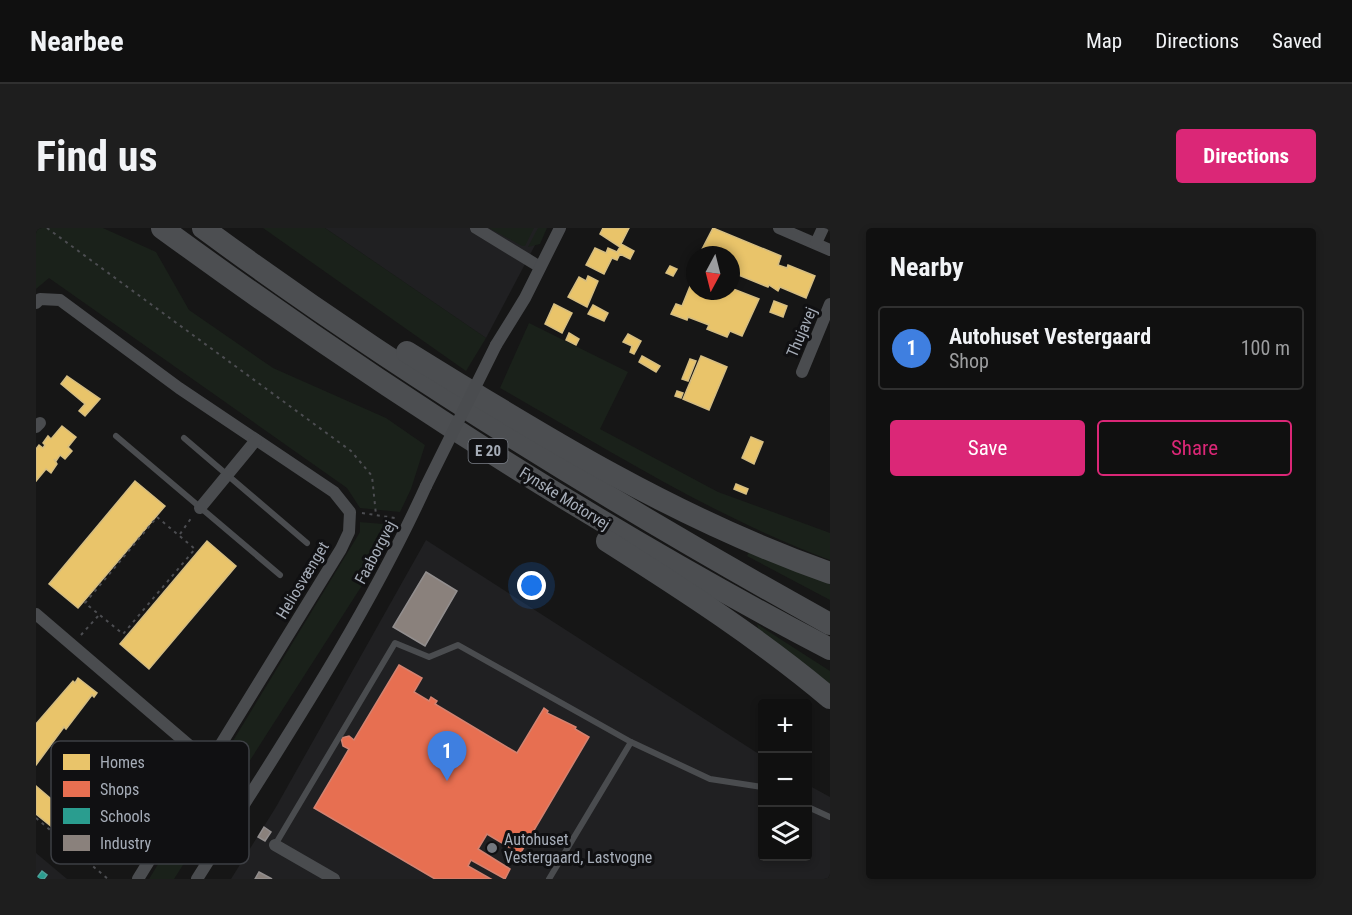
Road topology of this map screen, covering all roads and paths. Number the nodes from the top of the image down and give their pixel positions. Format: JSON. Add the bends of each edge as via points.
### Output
{"nodes":[{"id":1,"x":47,"y":228,"type":"edge"},
{"id":2,"x":162,"y":228,"type":"edge"},
{"id":3,"x":203,"y":228,"type":"edge"},
{"id":4,"x":476,"y":228,"type":"edge"},
{"id":5,"x":560,"y":228,"type":"edge"},
{"id":6,"x":779,"y":228,"type":"edge"},
{"id":7,"x":823,"y":228,"type":"edge"},
{"id":8,"x":816,"y":243,"type":"junction"},
{"id":9,"x":830,"y":250,"type":"edge"},
{"id":10,"x":238,"y":254,"type":"junction"},
{"id":11,"x":540,"y":267,"type":"junction"},
{"id":12,"x":36,"y":303,"type":"edge"},
{"id":13,"x":830,"y":304,"type":"edge"},
{"id":14,"x":802,"y":372,"type":"dead end"},
{"id":15,"x":116,"y":436,"type":"dead end"},
{"id":16,"x":184,"y":438,"type":"dead end"},
{"id":17,"x":256,"y":441,"type":"junction"},
{"id":18,"x":481,"y":446,"type":"junction"},
{"id":19,"x":227,"y":475,"type":"junction"},
{"id":20,"x":200,"y":508,"type":"junction"},
{"id":21,"x":350,"y":512,"type":"junction"},
{"id":22,"x":376,"y":515,"type":"junction"},
{"id":23,"x":410,"y":520,"type":"junction"},
{"id":24,"x":179,"y":535,"type":"junction"},
{"id":25,"x":307,"y":543,"type":"dead end"},
{"id":26,"x":830,"y":573,"type":"edge"},
{"id":27,"x":280,"y":575,"type":"dead end"},
{"id":28,"x":36,"y":614,"type":"edge"},
{"id":29,"x":99,"y":615,"type":"junction"},
{"id":30,"x":830,"y":624,"type":"edge"},
{"id":31,"x":73,"y":645,"type":"junction"},
{"id":32,"x":830,"y":649,"type":"edge"},
{"id":33,"x":830,"y":698,"type":"edge"},
{"id":34,"x":184,"y":741,"type":"edge"},
{"id":35,"x":225,"y":741,"type":"edge"},
{"id":36,"x":631,"y":742,"type":"junction"},
{"id":37,"x":758,"y":786,"type":"edge"},
{"id":38,"x":249,"y":793,"type":"edge"},
{"id":39,"x":812,"y":809,"type":"edge"},
{"id":40,"x":830,"y":817,"type":"edge"},
{"id":41,"x":36,"y":818,"type":"edge"},
{"id":42,"x":51,"y":831,"type":"edge"},
{"id":43,"x":275,"y":845,"type":"joint"},
{"id":44,"x":90,"y":864,"type":"edge"},
{"id":45,"x":148,"y":864,"type":"edge"},
{"id":46,"x":205,"y":864,"type":"edge"},
{"id":47,"x":108,"y":879,"type":"edge"},
{"id":48,"x":138,"y":879,"type":"edge"},
{"id":49,"x":196,"y":879,"type":"edge"},
{"id":50,"x":334,"y":879,"type":"edge"},
{"id":51,"x":549,"y":879,"type":"edge"}],
"edges":[{"from":1,"to":22,"type":"path","via":[[351,451],[372,476]]},
{"from":2,"to":18,"type":"highway","name":"Fynske Motorvej","number":"E 20","via":[[248,291]]},
{"from":3,"to":10,"type":"highway","name":"Fynske Motorvej","number":"E 20"},
{"from":4,"to":11,"type":"street"},
{"from":5,"to":11,"type":"street","name":"Faaborgvej"},
{"from":6,"to":8,"type":"street"},
{"from":7,"to":8,"type":"street"},
{"from":8,"to":9,"type":"street"},
{"from":10,"to":26,"type":"highway","via":[[337,309],[574,455],[678,510]]},
{"from":10,"to":30,"type":"highway","name":"Fynske Motorvej","number":"E 20","via":[[493,426],[709,557]]},
{"from":11,"to":23,"type":"street","name":"Faaborgvej","bridge":true,"via":[[496,345]]},
{"from":12,"to":17,"type":"street","via":[[40,299],[60,300]]},
{"from":13,"to":14,"type":"street","name":"Thujavej"},
{"from":15,"to":20,"type":"lane","name":"Heliosvænget"},
{"from":16,"to":19,"type":"lane","name":"Heliosvænget"},
{"from":17,"to":19,"type":"street"},
{"from":17,"to":21,"type":"street","via":[[334,492]]},
{"from":18,"to":32,"type":"highway","name":"Fynske Motorvej","number":"E 20","via":[[707,583]]},
{"from":18,"to":33,"type":"highway","via":[[564,514],[726,618]]},
{"from":19,"to":20,"type":"street"},
{"from":19,"to":25,"type":"lane","name":"Heliosvænget"},
{"from":20,"to":24,"type":"path"},
{"from":20,"to":27,"type":"lane","name":"Heliosvænget"},
{"from":21,"to":22,"type":"path"},
{"from":21,"to":35,"type":"street","name":"Heliosvænget","via":[[349,532],[341,549]]},
{"from":22,"to":23,"type":"path"},
{"from":23,"to":38,"type":"street","name":"Faaborgvej","via":[[344,639]]},
{"from":24,"to":29,"type":"path","via":[[157,517],[85,603]]},
{"from":24,"to":29,"type":"path","via":[[195,549],[123,634]]},
{"from":28,"to":31,"type":"street"},
{"from":29,"to":31,"type":"path"},
{"from":31,"to":34,"type":"street"},
{"from":36,"to":37,"type":"lane","via":[[710,780]]},
{"from":36,"to":43,"type":"lane","via":[[458,645],[429,657],[395,643]]},
{"from":36,"to":51,"type":"lane"},
{"from":39,"to":40,"type":"lane"},
{"from":41,"to":42,"type":"path"},
{"from":43,"to":50,"type":"street"},
{"from":44,"to":47,"type":"path"},
{"from":45,"to":48,"type":"street","name":"Heliosvænget"},
{"from":46,"to":49,"type":"street","name":"Faaborgvej"}]}
